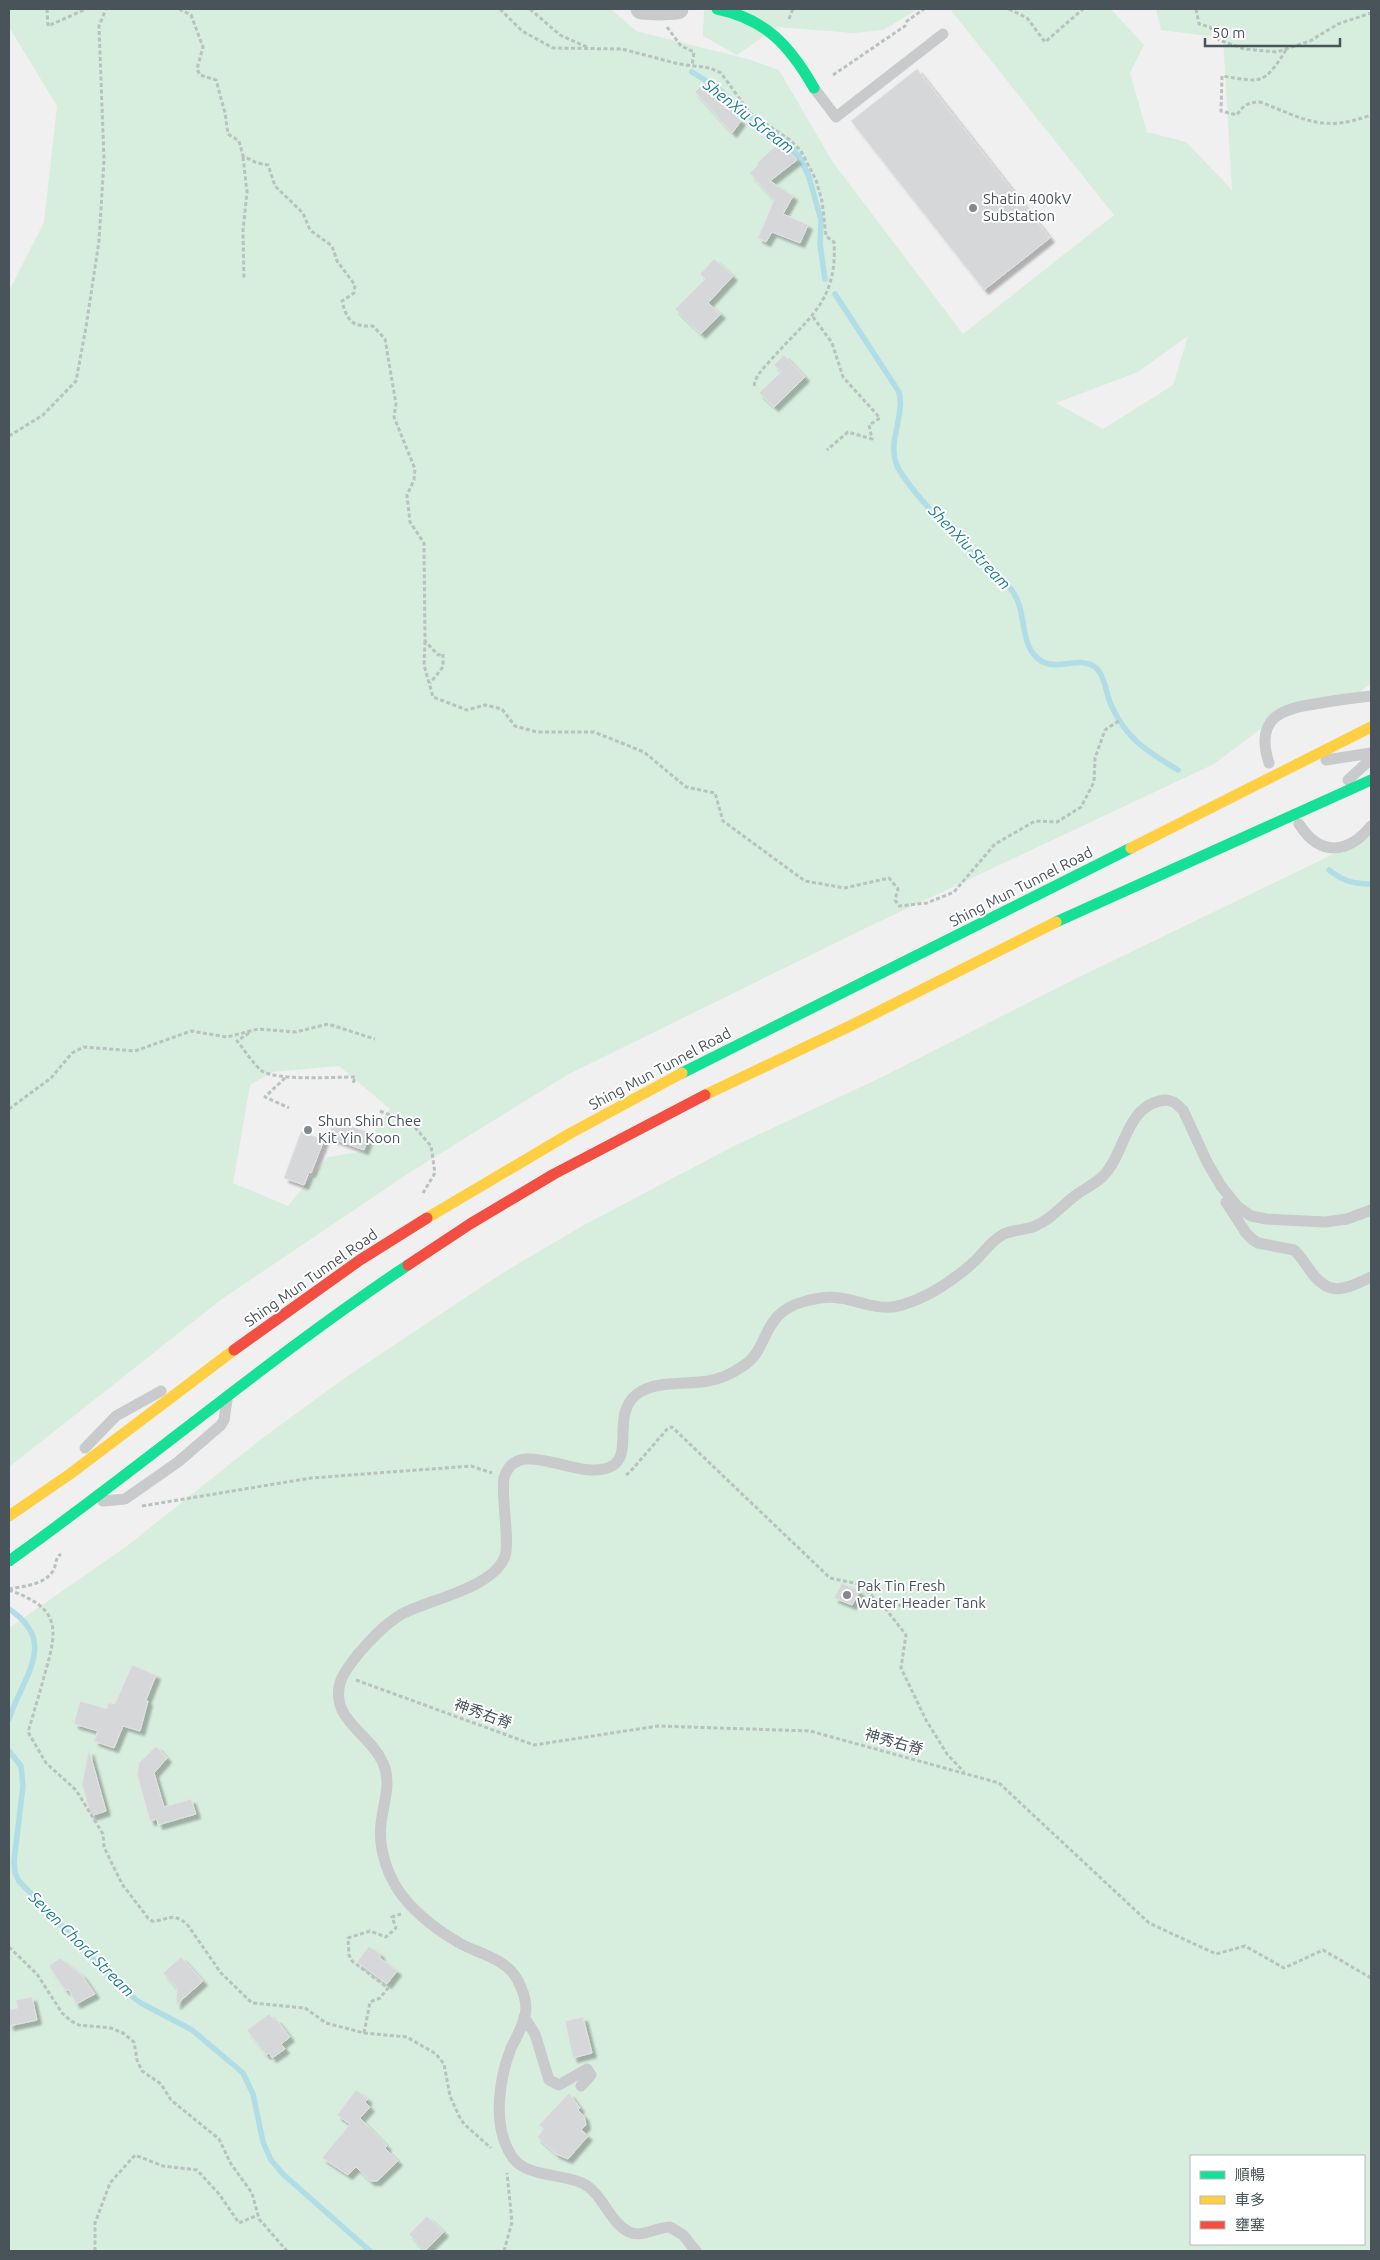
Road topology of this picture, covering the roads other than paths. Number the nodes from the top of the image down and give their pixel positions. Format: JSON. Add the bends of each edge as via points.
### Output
{"nodes":[{"id":1,"x":641,"y":9,"type":"edge"},
{"id":2,"x":678,"y":9,"type":"edge"},
{"id":3,"x":717,"y":9,"type":"edge"},
{"id":4,"x":943,"y":34,"type":"dead end"},
{"id":5,"x":814,"y":88,"type":"joint"},
{"id":6,"x":1371,"y":696,"type":"edge"},
{"id":7,"x":1371,"y":727,"type":"edge"},
{"id":8,"x":1371,"y":753,"type":"edge"},
{"id":9,"x":1371,"y":760,"type":"edge"},
{"id":10,"x":1269,"y":763,"type":"dead end"},
{"id":11,"x":1302,"y":763,"type":"junction"},
{"id":12,"x":1371,"y":780,"type":"edge"},
{"id":13,"x":1330,"y":797,"type":"junction"},
{"id":14,"x":1299,"y":824,"type":"dead end"},
{"id":15,"x":1371,"y":826,"type":"edge"},
{"id":16,"x":1221,"y":1186,"type":"junction"},
{"id":17,"x":1371,"y":1210,"type":"edge"},
{"id":18,"x":1371,"y":1277,"type":"edge"},
{"id":19,"x":196,"y":1378,"type":"junction"},
{"id":20,"x":228,"y":1394,"type":"junction"},
{"id":21,"x":70,"y":1474,"type":"junction"},
{"id":22,"x":90,"y":1503,"type":"junction"},
{"id":23,"x":9,"y":1516,"type":"edge"},
{"id":24,"x":9,"y":1561,"type":"edge"},
{"id":25,"x":524,"y":2017,"type":"junction"},
{"id":26,"x":581,"y":2086,"type":"dead end"},
{"id":27,"x":696,"y":2251,"type":"edge"}],
"edges":[{"from":1,"to":2,"type":"street"},
{"from":3,"to":5,"type":"main road","via":[[744,15],[776,36],[799,62]]},
{"from":4,"to":5,"type":"lane","via":[[836,117]]},
{"from":6,"to":10,"type":"lane","via":[[1299,706],[1280,713],[1266,734],[1265,749]]},
{"from":7,"to":11,"type":"main road","name":"Shing Mun Tunnel Road"},
{"from":8,"to":11,"type":"lane"},
{"from":9,"to":13,"type":"lane"},
{"from":11,"to":19,"type":"main road","name":"Shing Mun Tunnel Road","via":[[688,1070],[569,1134],[360,1260]]},
{"from":12,"to":13,"type":"main road"},
{"from":13,"to":20,"type":"main road","via":[[1046,927],[599,1149],[470,1224],[391,1275]]},
{"from":14,"to":15,"type":"lane","via":[[1307,835],[1336,848],[1354,844]]},
{"from":16,"to":17,"type":"lane","via":[[1241,1210],[1260,1219],[1324,1222],[1354,1217]]},
{"from":16,"to":18,"type":"lane","via":[[1226,1203],[1251,1239],[1294,1250],[1320,1283],[1341,1289]]},
{"from":16,"to":25,"type":"lane","via":[[1183,1110],[1170,1100],[1150,1104],[1135,1118],[1114,1160],[1100,1179],[1076,1194],[1044,1222],[1001,1235],[964,1270],[936,1290],[892,1308],[833,1298],[801,1302],[786,1309],[774,1320],[754,1356],[742,1367],[712,1380],[660,1386],[638,1394],[625,1409],[621,1455],[609,1468],[580,1471],[538,1459],[524,1459],[512,1464],[504,1478],[506,1551],[500,1565],[476,1584],[415,1608],[391,1622],[368,1643],[343,1675],[339,1694],[342,1711],[350,1724],[374,1748],[385,1766],[388,1786],[380,1835],[385,1860],[396,1886],[436,1928],[512,1971],[524,1997]]},
{"from":19,"to":21,"type":"main road","name":"Shing Mun Tunnel Road"},
{"from":19,"to":21,"type":"lane","via":[[159,1392],[116,1416],[83,1451]]},
{"from":20,"to":22,"type":"main road"},
{"from":20,"to":22,"type":"lane","via":[[221,1425],[178,1462],[125,1499]]},
{"from":21,"to":23,"type":"main road","name":"Shing Mun Tunnel Road"},
{"from":22,"to":24,"type":"main road"},
{"from":25,"to":26,"type":"lane","via":[[535,2034],[549,2080],[559,2085],[588,2069],[591,2075]]},
{"from":25,"to":27,"type":"lane","via":[[500,2086],[500,2119],[511,2156],[528,2169],[585,2184],[629,2232],[640,2234],[670,2227],[677,2229]]}]}
